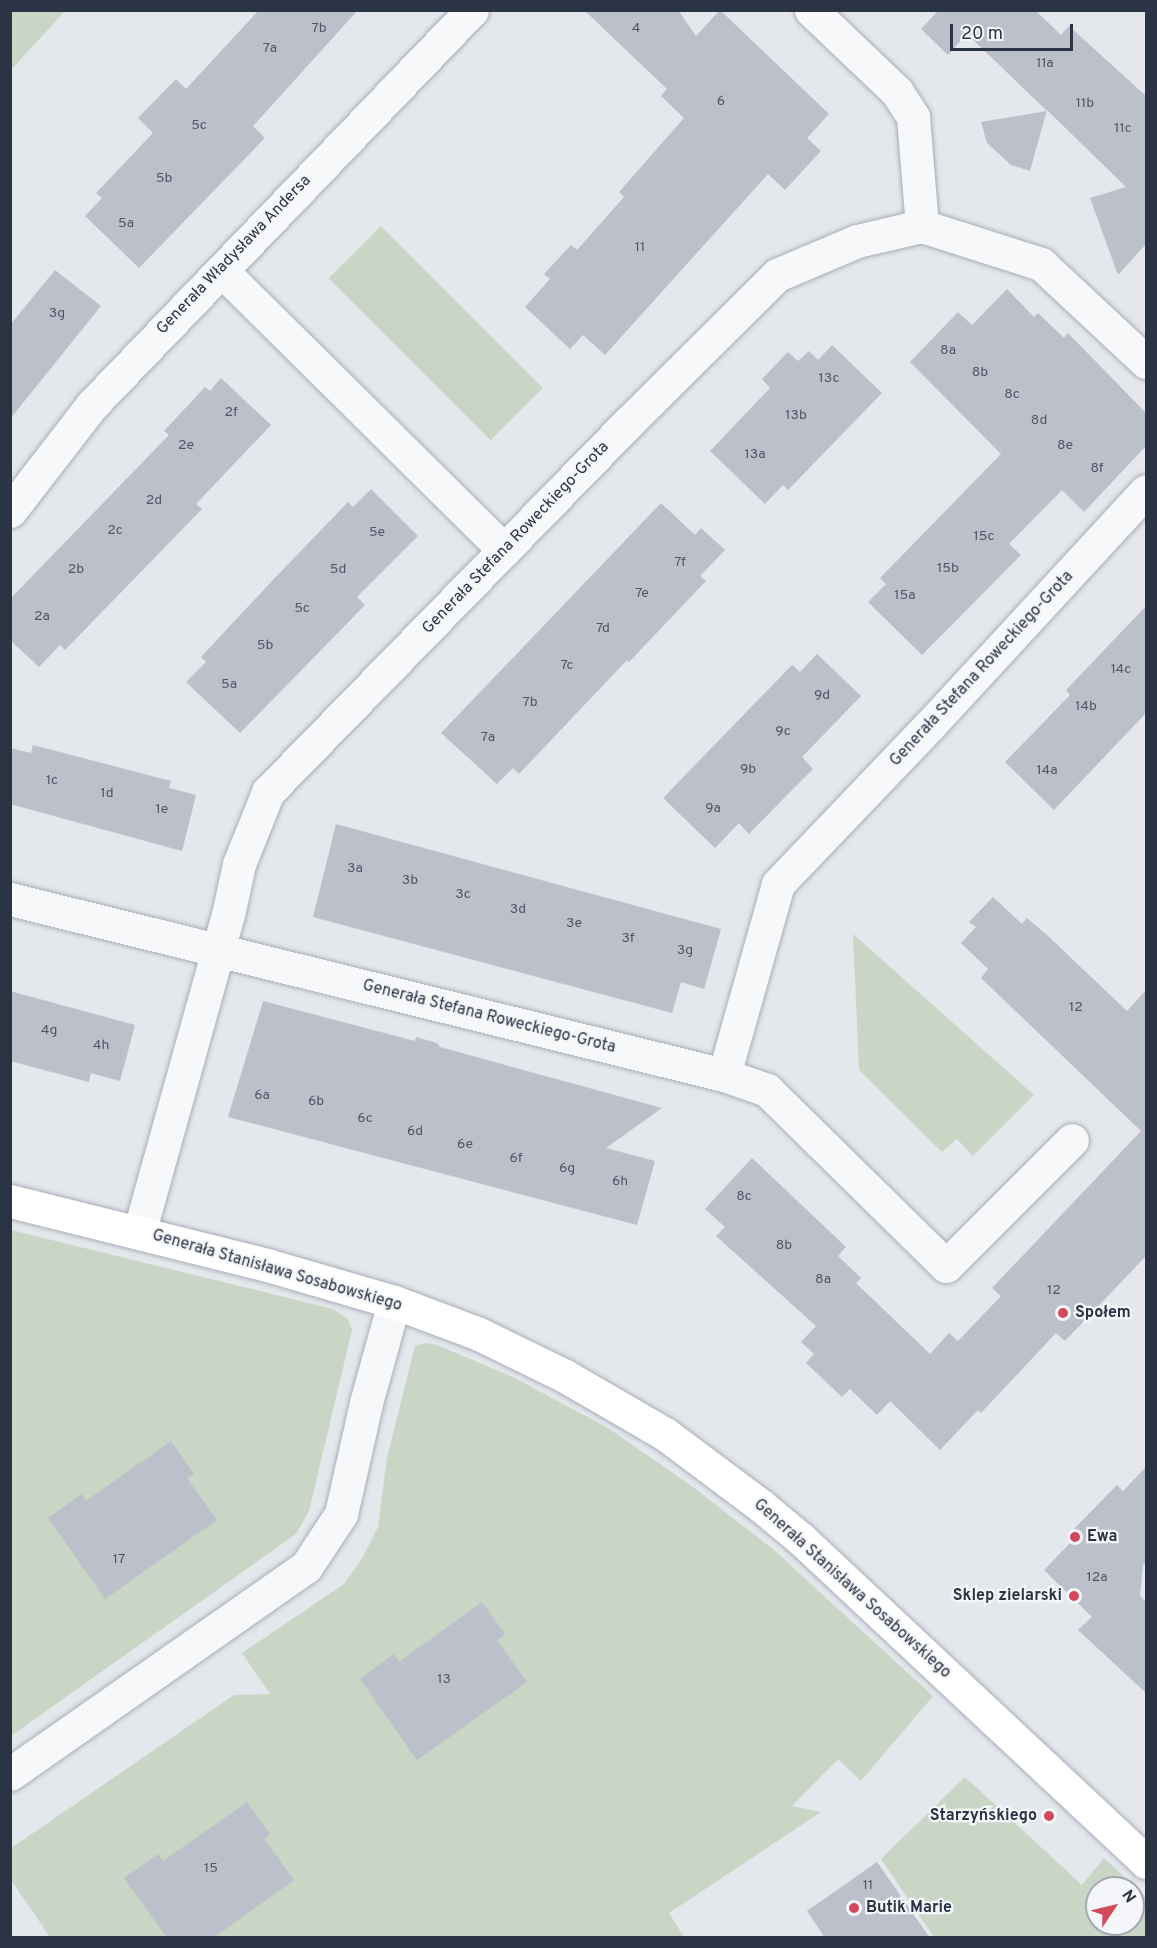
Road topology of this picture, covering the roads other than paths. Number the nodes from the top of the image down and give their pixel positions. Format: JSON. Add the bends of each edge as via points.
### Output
{"nodes":[{"id":1,"x":472,"y":10,"type":"edge"},
{"id":2,"x":812,"y":10,"type":"edge"},
{"id":3,"x":922,"y":226,"type":"junction"},
{"id":4,"x":222,"y":271,"type":"junction"},
{"id":5,"x":1146,"y":362,"type":"edge"},
{"id":6,"x":1146,"y":491,"type":"edge"},
{"id":7,"x":10,"y":511,"type":"edge"},
{"id":8,"x":504,"y":550,"type":"junction"},
{"id":9,"x":10,"y":899,"type":"edge"},
{"id":10,"x":218,"y":952,"type":"junction"},
{"id":11,"x":724,"y":1075,"type":"junction"},
{"id":12,"x":1072,"y":1140,"type":"dead end"},
{"id":13,"x":10,"y":1201,"type":"edge"},
{"id":14,"x":139,"y":1233,"type":"junction"},
{"id":15,"x":394,"y":1302,"type":"junction"},
{"id":16,"x":10,"y":1774,"type":"edge"},
{"id":17,"x":1146,"y":1862,"type":"edge"}],
"edges":[{"from":1,"to":4,"type":"street","name":"Generała Władysława Andersa"},
{"from":2,"to":3,"type":"street","via":[[897,92],[913,117]]},
{"from":3,"to":5,"type":"street","via":[[1041,264]]},
{"from":3,"to":8,"type":"street","name":"Generała Stefana Roweckiego-Grota","via":[[857,241],[777,275]]},
{"from":4,"to":7,"type":"street","name":"Generała Władysława Andersa","via":[[92,405]]},
{"from":4,"to":8,"type":"street"},
{"from":6,"to":11,"type":"street","name":"Generała Stefana Roweckiego-Grota","via":[[778,884]]},
{"from":8,"to":10,"type":"street","name":"Generała Stefana Roweckiego-Grota","via":[[268,792],[239,864]]},
{"from":9,"to":10,"type":"street","name":"Generała Stefana Roweckiego-Grota"},
{"from":10,"to":11,"type":"street","name":"Generała Stefana Roweckiego-Grota"},
{"from":10,"to":14,"type":"street","name":"Generała Stefana Roweckiego-Grota"},
{"from":11,"to":12,"type":"street","name":"Generała Stefana Roweckiego-Grota","via":[[767,1090],[946,1266]]},
{"from":13,"to":14,"type":"street","name":"Generała Stanisława Sosabowskiego"},
{"from":14,"to":15,"type":"street","name":"Generała Stanisława Sosabowskiego"},
{"from":15,"to":16,"type":"street","via":[[340,1514],[306,1567]]},
{"from":15,"to":17,"type":"street","name":"Generała Stanisława Sosabowskiego","via":[[501,1345],[565,1376],[665,1434],[801,1539]]}]}
